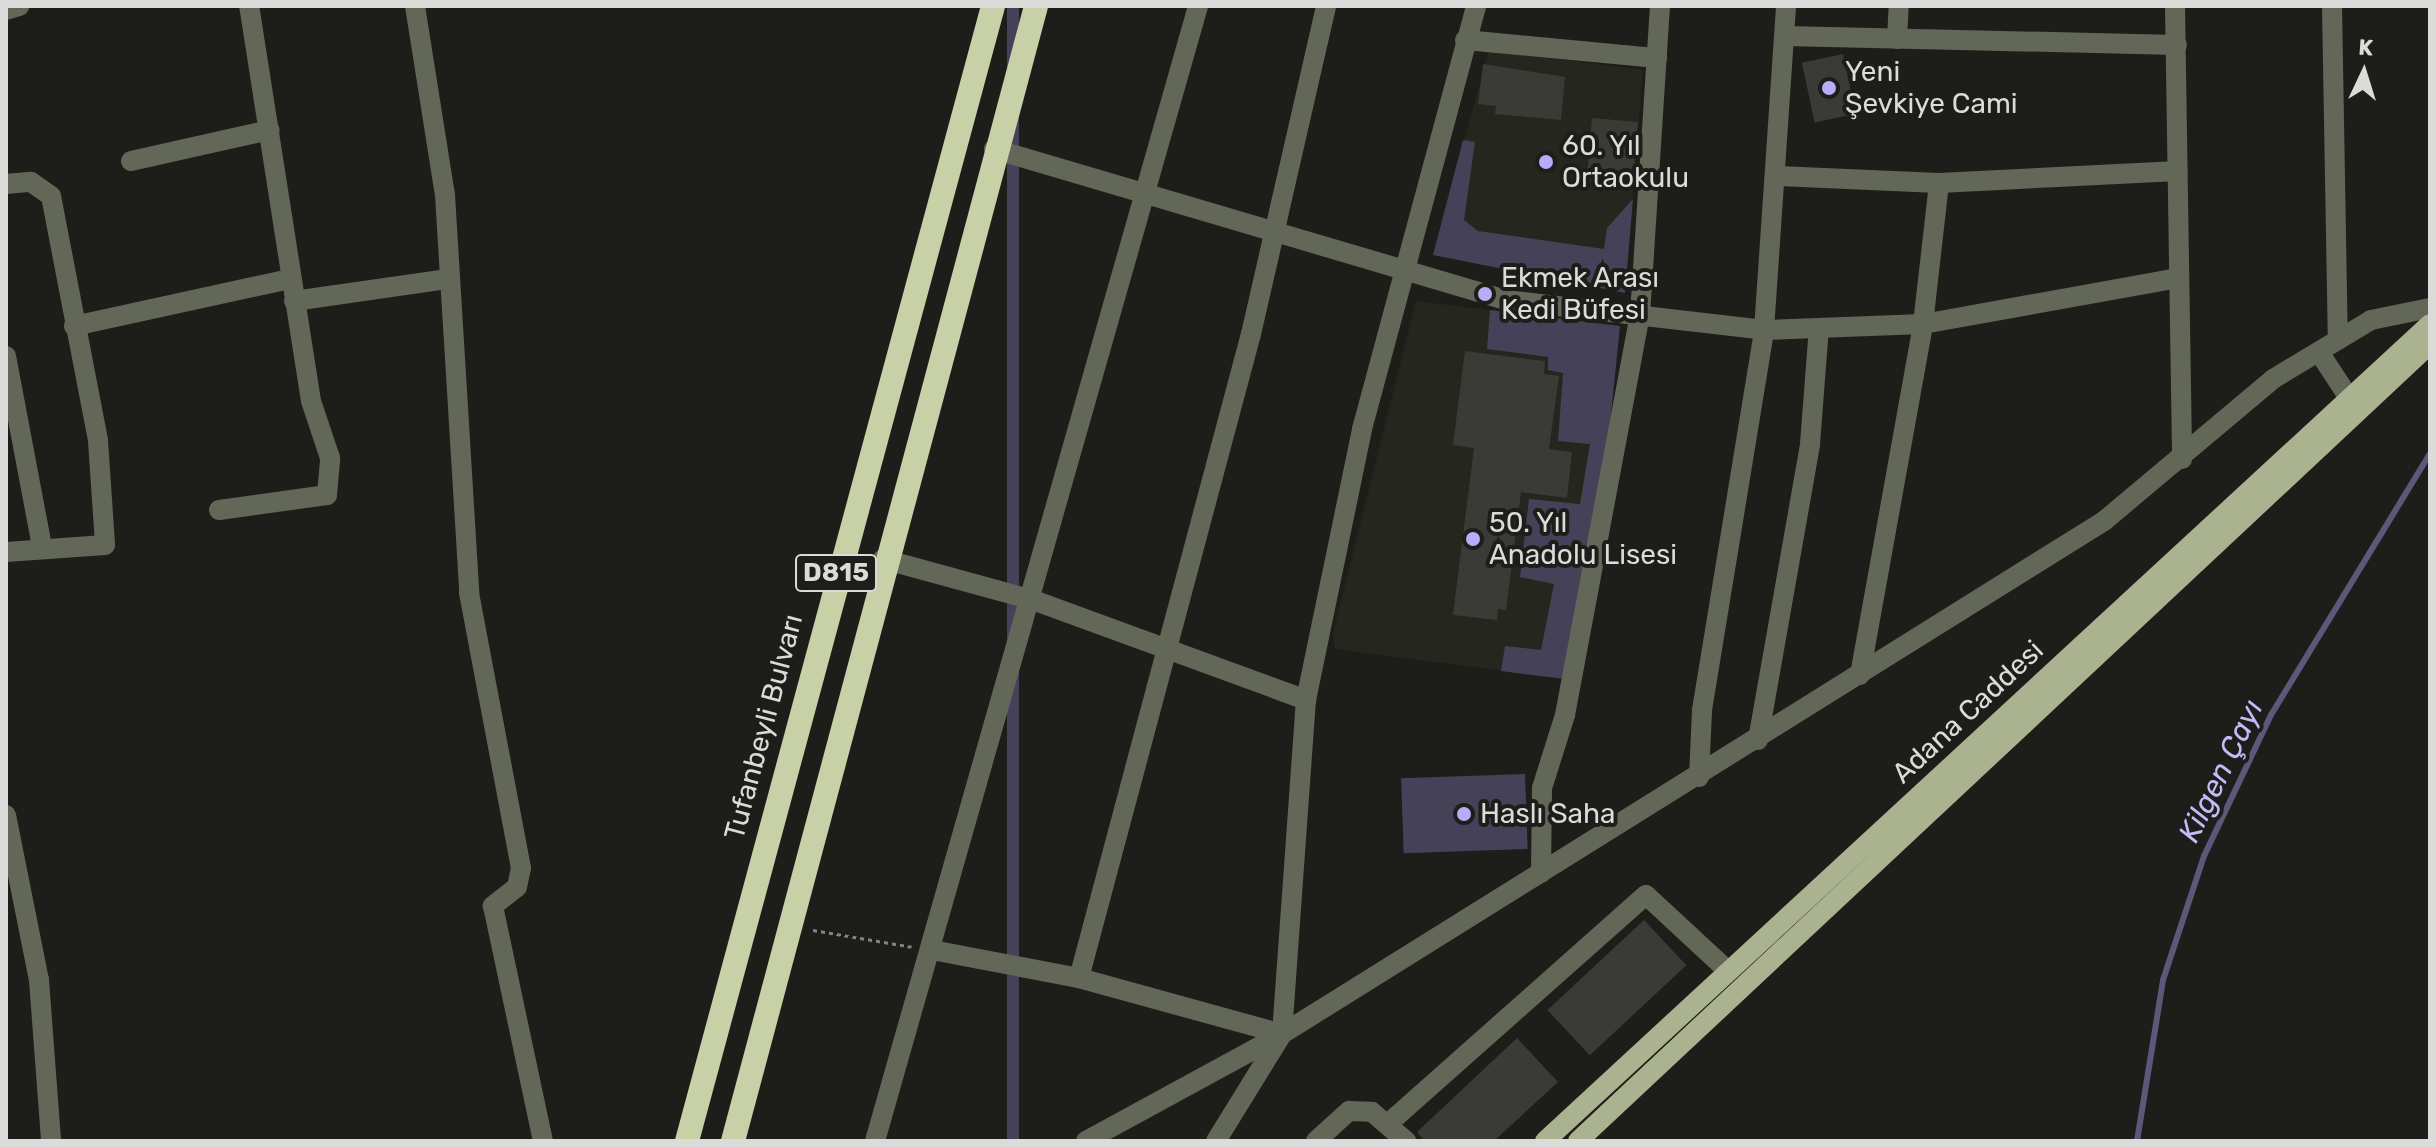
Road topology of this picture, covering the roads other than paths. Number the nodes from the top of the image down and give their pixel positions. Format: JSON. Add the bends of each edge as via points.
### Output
{"nodes":[{"id":1,"x":19,"y":6,"type":"edge"},
{"id":2,"x":249,"y":6,"type":"edge"},
{"id":3,"x":415,"y":6,"type":"edge"},
{"id":4,"x":993,"y":6,"type":"edge"},
{"id":5,"x":1036,"y":6,"type":"edge"},
{"id":6,"x":1198,"y":6,"type":"edge"},
{"id":7,"x":1326,"y":6,"type":"edge"},
{"id":8,"x":1476,"y":6,"type":"edge"},
{"id":9,"x":1660,"y":6,"type":"edge"},
{"id":10,"x":1786,"y":6,"type":"edge"},
{"id":11,"x":1899,"y":6,"type":"edge"},
{"id":12,"x":2175,"y":6,"type":"edge"},
{"id":13,"x":2332,"y":6,"type":"edge"},
{"id":14,"x":6,"y":10,"type":"edge"},
{"id":15,"x":1785,"y":36,"type":"junction"},
{"id":16,"x":1897,"y":39,"type":"junction"},
{"id":17,"x":1465,"y":40,"type":"junction"},
{"id":18,"x":2177,"y":45,"type":"junction"},
{"id":19,"x":1657,"y":58,"type":"junction"},
{"id":20,"x":270,"y":130,"type":"junction"},
{"id":21,"x":994,"y":149,"type":"junction"},
{"id":22,"x":131,"y":161,"type":"dead end"},
{"id":23,"x":2178,"y":171,"type":"junction"},
{"id":24,"x":1778,"y":176,"type":"junction"},
{"id":25,"x":1939,"y":183,"type":"junction"},
{"id":26,"x":6,"y":184,"type":"edge"},
{"id":27,"x":1148,"y":195,"type":"junction"},
{"id":28,"x":1275,"y":227,"type":"junction"},
{"id":29,"x":1405,"y":268,"type":"junction"},
{"id":30,"x":2179,"y":278,"type":"junction"},
{"id":31,"x":290,"y":279,"type":"junction"},
{"id":32,"x":446,"y":279,"type":"junction"},
{"id":33,"x":294,"y":301,"type":"junction"},
{"id":34,"x":2430,"y":308,"type":"edge"},
{"id":35,"x":1640,"y":315,"type":"junction"},
{"id":36,"x":1923,"y":324,"type":"junction"},
{"id":37,"x":2430,"y":324,"type":"edge"},
{"id":38,"x":74,"y":326,"type":"junction"},
{"id":39,"x":1819,"y":328,"type":"junction"},
{"id":40,"x":1764,"y":330,"type":"junction"},
{"id":41,"x":2338,"y":340,"type":"junction"},
{"id":42,"x":2430,"y":344,"type":"edge"},
{"id":43,"x":2319,"y":352,"type":"junction"},
{"id":44,"x":6,"y":356,"type":"edge"},
{"id":45,"x":2349,"y":398,"type":"junction"},
{"id":46,"x":2182,"y":459,"type":"junction"},
{"id":47,"x":219,"y":510,"type":"dead end"},
{"id":48,"x":42,"y":546,"type":"junction"},
{"id":49,"x":6,"y":552,"type":"edge"},
{"id":50,"x":883,"y":559,"type":"junction"},
{"id":51,"x":1033,"y":600,"type":"junction"},
{"id":52,"x":1167,"y":648,"type":"junction"},
{"id":53,"x":1860,"y":675,"type":"junction"},
{"id":54,"x":1306,"y":700,"type":"junction"},
{"id":55,"x":1758,"y":740,"type":"junction"},
{"id":56,"x":1699,"y":777,"type":"junction"},
{"id":57,"x":7,"y":821,"type":"edge"},
{"id":58,"x":1541,"y":873,"type":"junction"},
{"id":59,"x":932,"y":950,"type":"junction"},
{"id":60,"x":1728,"y":971,"type":"junction"},
{"id":61,"x":1079,"y":978,"type":"junction"},
{"id":62,"x":1282,"y":1034,"type":"junction"},
{"id":63,"x":1390,"y":1122,"type":"junction"},
{"id":64,"x":51,"y":1141,"type":"edge"},
{"id":65,"x":543,"y":1141,"type":"edge"},
{"id":66,"x":687,"y":1141,"type":"edge"},
{"id":67,"x":733,"y":1141,"type":"edge"},
{"id":68,"x":875,"y":1141,"type":"edge"},
{"id":69,"x":1086,"y":1141,"type":"edge"},
{"id":70,"x":1216,"y":1141,"type":"edge"},
{"id":71,"x":1316,"y":1141,"type":"edge"},
{"id":72,"x":1406,"y":1141,"type":"edge"},
{"id":73,"x":1545,"y":1141,"type":"edge"},
{"id":74,"x":1578,"y":1141,"type":"edge"}],
"edges":[{"from":1,"to":14,"type":"street"},
{"from":2,"to":20,"type":"street"},
{"from":3,"to":32,"type":"street","via":[[445,195]]},
{"from":4,"to":66,"type":"highway","name":"Tufanbeyli Bulvarı","number":"D815"},
{"from":5,"to":21,"type":"highway","number":"D815"},
{"from":6,"to":27,"type":"street"},
{"from":7,"to":28,"type":"street"},
{"from":8,"to":17,"type":"street"},
{"from":9,"to":19,"type":"street"},
{"from":10,"to":15,"type":"street"},
{"from":11,"to":16,"type":"street"},
{"from":12,"to":18,"type":"street"},
{"from":13,"to":41,"type":"street"},
{"from":15,"to":16,"type":"street"},
{"from":15,"to":24,"type":"street"},
{"from":16,"to":18,"type":"street"},
{"from":17,"to":19,"type":"street"},
{"from":17,"to":29,"type":"street"},
{"from":18,"to":23,"type":"street"},
{"from":19,"to":35,"type":"street"},
{"from":20,"to":22,"type":"street"},
{"from":20,"to":31,"type":"street"},
{"from":21,"to":27,"type":"street"},
{"from":21,"to":50,"type":"highway","number":"D815"},
{"from":23,"to":25,"type":"street"},
{"from":23,"to":30,"type":"street"},
{"from":24,"to":25,"type":"street"},
{"from":24,"to":40,"type":"street"},
{"from":25,"to":36,"type":"street"},
{"from":26,"to":38,"type":"street","via":[[31,182],[51,196]]},
{"from":27,"to":28,"type":"street"},
{"from":27,"to":51,"type":"street"},
{"from":28,"to":29,"type":"street"},
{"from":28,"to":52,"type":"street"},
{"from":29,"to":35,"type":"street","via":[[1506,300]]},
{"from":29,"to":54,"type":"street","via":[[1362,429]]},
{"from":30,"to":36,"type":"street"},
{"from":30,"to":46,"type":"street"},
{"from":31,"to":33,"type":"street"},
{"from":31,"to":38,"type":"street"},
{"from":32,"to":33,"type":"street"},
{"from":32,"to":65,"type":"street","via":[[477,655],[521,868],[517,887],[493,906]]},
{"from":33,"to":47,"type":"street","via":[[311,401],[330,458],[327,495]]},
{"from":34,"to":41,"type":"street","via":[[2371,320]]},
{"from":35,"to":40,"type":"street"},
{"from":35,"to":58,"type":"street","via":[[1565,715],[1542,788]]},
{"from":36,"to":39,"type":"street"},
{"from":36,"to":53,"type":"street"},
{"from":37,"to":45,"type":"main road","name":"Adana Caddesi"},
{"from":38,"to":48,"type":"street","via":[[98,441],[105,545]]},
{"from":39,"to":40,"type":"street"},
{"from":39,"to":55,"type":"street","via":[[1810,444]]},
{"from":40,"to":56,"type":"street","via":[[1702,710]]},
{"from":41,"to":43,"type":"street"},
{"from":42,"to":74,"type":"main road"},
{"from":43,"to":45,"type":"street"},
{"from":43,"to":46,"type":"street","via":[[2273,379]]},
{"from":44,"to":48,"type":"street"},
{"from":45,"to":60,"type":"main road","name":"Adana Caddesi"},
{"from":46,"to":53,"type":"street","via":[[2104,521]]},
{"from":48,"to":49,"type":"street"},
{"from":50,"to":51,"type":"street"},
{"from":50,"to":67,"type":"highway","number":"D815"},
{"from":51,"to":52,"type":"street"},
{"from":51,"to":59,"type":"street"},
{"from":52,"to":54,"type":"street"},
{"from":52,"to":61,"type":"street"},
{"from":53,"to":55,"type":"street"},
{"from":54,"to":62,"type":"street"},
{"from":55,"to":56,"type":"street"},
{"from":56,"to":58,"type":"street"},
{"from":57,"to":64,"type":"street","via":[[39,980]]},
{"from":58,"to":62,"type":"street"},
{"from":59,"to":61,"type":"street"},
{"from":59,"to":68,"type":"street"},
{"from":60,"to":63,"type":"street","via":[[1646,895]]},
{"from":60,"to":73,"type":"main road","name":"Adana Caddesi"},
{"from":61,"to":62,"type":"street"},
{"from":62,"to":69,"type":"street"},
{"from":62,"to":70,"type":"street"},
{"from":63,"to":71,"type":"street","via":[[1349,1111]]},
{"from":63,"to":72,"type":"street"}]}
